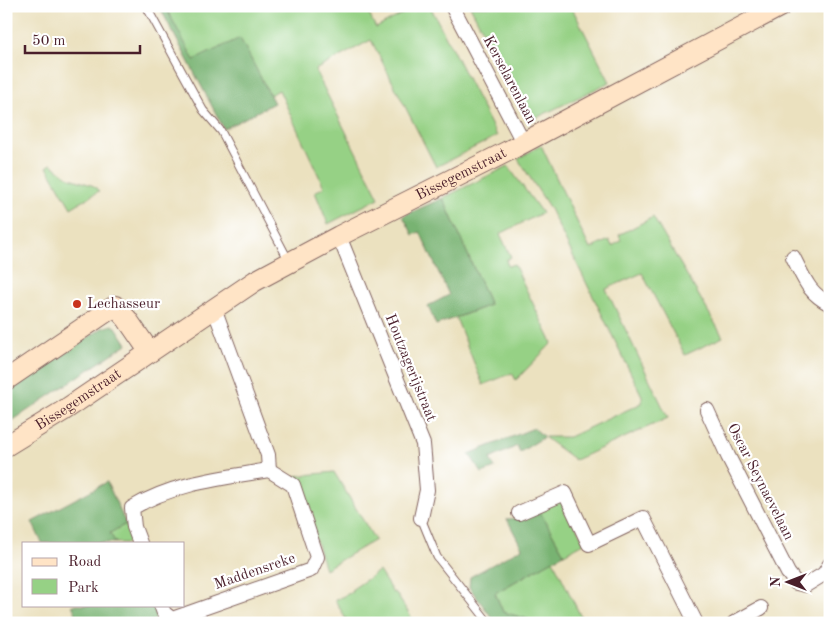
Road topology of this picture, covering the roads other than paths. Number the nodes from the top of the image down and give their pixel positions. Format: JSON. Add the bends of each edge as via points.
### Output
{"nodes":[{"id":1,"x":146,"y":6,"type":"edge"},
{"id":2,"x":452,"y":6,"type":"edge"},
{"id":3,"x":781,"y":6,"type":"edge"},
{"id":4,"x":523,"y":142,"type":"junction"},
{"id":5,"x":339,"y":236,"type":"junction"},
{"id":6,"x":793,"y":257,"type":"dead end"},
{"id":7,"x":289,"y":262,"type":"junction"},
{"id":8,"x":830,"y":304,"type":"edge"},
{"id":9,"x":214,"y":308,"type":"junction"},
{"id":10,"x":149,"y":352,"type":"junction"},
{"id":11,"x":6,"y":380,"type":"edge"},
{"id":12,"x":706,"y":410,"type":"dead end"},
{"id":13,"x":6,"y":446,"type":"edge"},
{"id":14,"x":269,"y":470,"type":"junction"},
{"id":15,"x":519,"y":513,"type":"dead end"},
{"id":16,"x":421,"y":518,"type":"joint"},
{"id":17,"x":140,"y":542,"type":"edge"},
{"id":18,"x":830,"y":564,"type":"edge"},
{"id":19,"x":161,"y":606,"type":"edge"},
{"id":20,"x":761,"y":608,"type":"dead end"},
{"id":21,"x":489,"y":623,"type":"edge"},
{"id":22,"x":696,"y":623,"type":"edge"},
{"id":23,"x":734,"y":623,"type":"edge"}],
"edges":[{"from":1,"to":7,"type":"lane","via":[[203,110],[221,131]]},
{"from":2,"to":4,"type":"street","name":"Kerselarenlaan"},
{"from":3,"to":4,"type":"street","name":"Bissegemstraat"},
{"from":4,"to":5,"type":"street","name":"Bissegemstraat"},
{"from":5,"to":7,"type":"street","name":"Bissegemstraat"},
{"from":5,"to":16,"type":"street","name":"Houtzagerijstraat","via":[[423,444],[427,490]]},
{"from":6,"to":8,"type":"street","via":[[811,292]]},
{"from":7,"to":9,"type":"street","name":"Bissegemstraat"},
{"from":9,"to":10,"type":"street","name":"Bissegemstraat"},
{"from":9,"to":14,"type":"street","via":[[268,455]]},
{"from":10,"to":11,"type":"street","via":[[115,306]]},
{"from":10,"to":13,"type":"street","name":"Bissegemstraat"},
{"from":12,"to":18,"type":"street","name":"Oscar Seynaevelaan","via":[[788,573],[796,582],[806,586],[824,574]]},
{"from":14,"to":17,"type":"street","via":[[219,477],[146,500],[132,508]]},
{"from":14,"to":19,"type":"street","name":"Maddensreke","via":[[294,485],[317,557],[312,570],[172,619]]},
{"from":15,"to":22,"type":"street","via":[[565,493],[589,544],[643,518]]},
{"from":16,"to":21,"type":"lane","via":[[437,557]]},
{"from":20,"to":23,"type":"street"}]}
